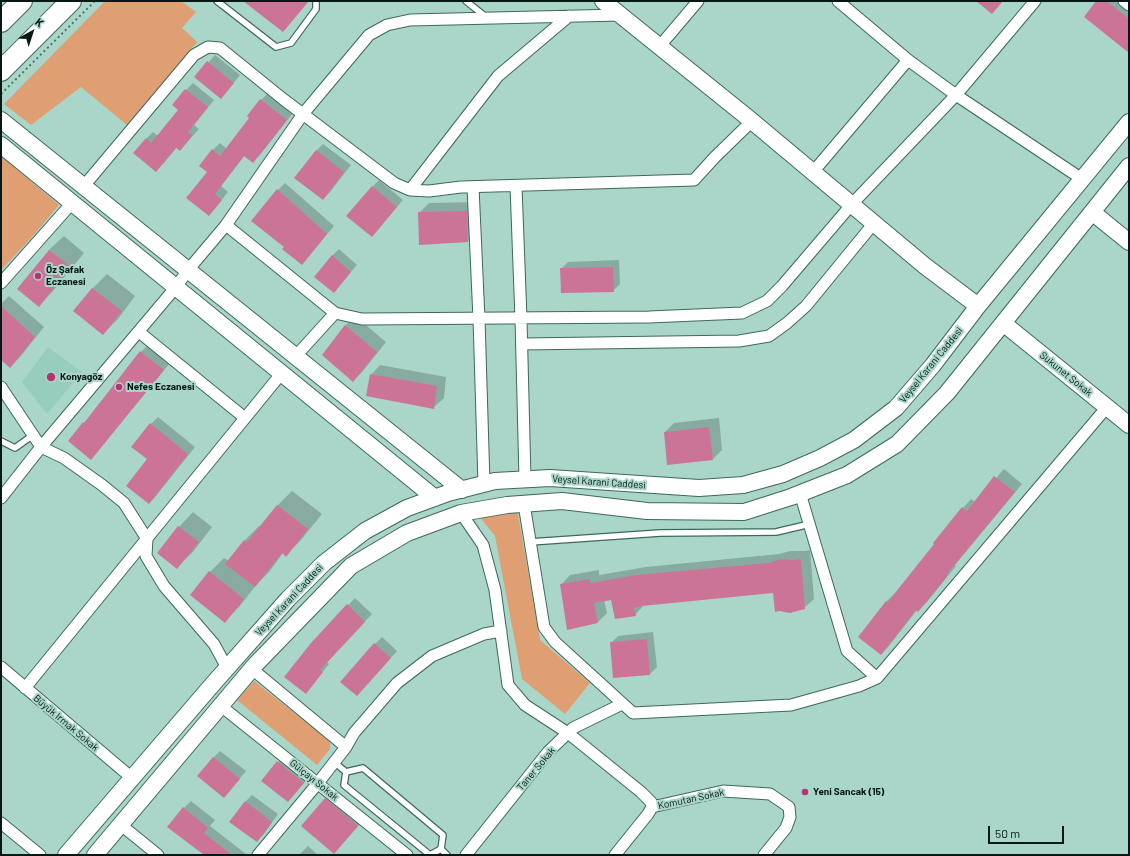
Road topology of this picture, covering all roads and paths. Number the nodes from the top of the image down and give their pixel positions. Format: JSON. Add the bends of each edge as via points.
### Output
{"nodes":[{"id":1,"x":22,"y":1,"type":"edge"},
{"id":2,"x":71,"y":1,"type":"edge"},
{"id":3,"x":95,"y":1,"type":"edge"},
{"id":4,"x":217,"y":1,"type":"edge"},
{"id":5,"x":316,"y":1,"type":"edge"},
{"id":6,"x":466,"y":1,"type":"edge"},
{"id":7,"x":603,"y":1,"type":"edge"},
{"id":8,"x":698,"y":1,"type":"edge"},
{"id":9,"x":838,"y":1,"type":"edge"},
{"id":10,"x":1035,"y":1,"type":"edge"},
{"id":11,"x":1124,"y":1,"type":"edge"},
{"id":12,"x":1129,"y":5,"type":"edge"},
{"id":13,"x":620,"y":15,"type":"junction"},
{"id":14,"x":569,"y":16,"type":"junction"},
{"id":15,"x":486,"y":18,"type":"junction"},
{"id":16,"x":1,"y":22,"type":"edge"},
{"id":17,"x":660,"y":47,"type":"junction"},
{"id":18,"x":908,"y":60,"type":"junction"},
{"id":19,"x":1,"y":71,"type":"edge"},
{"id":20,"x":1,"y":94,"type":"edge"},
{"id":21,"x":956,"y":95,"type":"junction"},
{"id":22,"x":303,"y":114,"type":"junction"},
{"id":23,"x":1,"y":120,"type":"edge"},
{"id":24,"x":752,"y":121,"type":"junction"},
{"id":25,"x":1129,"y":122,"type":"edge"},
{"id":26,"x":1,"y":145,"type":"edge"},
{"id":27,"x":1129,"y":166,"type":"edge"},
{"id":28,"x":813,"y":172,"type":"junction"},
{"id":29,"x":1082,"y":179,"type":"junction"},
{"id":30,"x":516,"y":186,"type":"junction"},
{"id":31,"x":83,"y":187,"type":"junction"},
{"id":32,"x":474,"y":187,"type":"junction"},
{"id":33,"x":410,"y":190,"type":"junction"},
{"id":34,"x":72,"y":203,"type":"junction"},
{"id":35,"x":852,"y":204,"type":"junction"},
{"id":36,"x":1092,"y":212,"type":"junction"},
{"id":37,"x":874,"y":223,"type":"junction"},
{"id":38,"x":226,"y":225,"type":"junction"},
{"id":39,"x":1129,"y":242,"type":"edge"},
{"id":40,"x":188,"y":270,"type":"junction"},
{"id":41,"x":1,"y":283,"type":"edge"},
{"id":42,"x":176,"y":287,"type":"junction"},
{"id":43,"x":978,"y":306,"type":"junction"},
{"id":44,"x":335,"y":313,"type":"junction"},
{"id":45,"x":479,"y":319,"type":"junction"},
{"id":46,"x":522,"y":319,"type":"junction"},
{"id":47,"x":1004,"y":323,"type":"junction"},
{"id":48,"x":138,"y":332,"type":"junction"},
{"id":49,"x":522,"y":344,"type":"junction"},
{"id":50,"x":295,"y":357,"type":"junction"},
{"id":51,"x":281,"y":374,"type":"junction"},
{"id":52,"x":1,"y":387,"type":"edge"},
{"id":53,"x":1107,"y":407,"type":"junction"},
{"id":54,"x":246,"y":418,"type":"junction"},
{"id":55,"x":1129,"y":426,"type":"edge"},
{"id":56,"x":33,"y":435,"type":"junction"},
{"id":57,"x":1,"y":441,"type":"edge"},
{"id":58,"x":41,"y":447,"type":"junction"},
{"id":59,"x":525,"y":479,"type":"junction"},
{"id":60,"x":484,"y":483,"type":"junction"},
{"id":61,"x":462,"y":490,"type":"junction"},
{"id":62,"x":800,"y":493,"type":"junction"},
{"id":63,"x":1,"y":498,"type":"edge"},
{"id":64,"x":434,"y":498,"type":"junction"},
{"id":65,"x":524,"y":504,"type":"junction"},
{"id":66,"x":461,"y":513,"type":"junction"},
{"id":67,"x":810,"y":524,"type":"junction"},
{"id":68,"x":147,"y":538,"type":"junction"},
{"id":69,"x":530,"y":542,"type":"junction"},
{"id":70,"x":501,"y":632,"type":"junction"},
{"id":71,"x":1,"y":667,"type":"edge"},
{"id":72,"x":227,"y":668,"type":"junction"},
{"id":73,"x":252,"y":669,"type":"junction"},
{"id":74,"x":876,"y":678,"type":"junction"},
{"id":75,"x":25,"y":688,"type":"junction"},
{"id":76,"x":622,"y":704,"type":"junction"},
{"id":77,"x":221,"y":706,"type":"junction"},
{"id":78,"x":568,"y":733,"type":"junction"},
{"id":79,"x":346,"y":747,"type":"junction"},
{"id":80,"x":334,"y":762,"type":"junction"},
{"id":81,"x":346,"y":772,"type":"junction"},
{"id":82,"x":132,"y":778,"type":"junction"},
{"id":83,"x":318,"y":783,"type":"junction"},
{"id":84,"x":650,"y":811,"type":"junction"},
{"id":85,"x":1,"y":823,"type":"edge"},
{"id":86,"x":121,"y":825,"type":"junction"},
{"id":87,"x":441,"y":849,"type":"junction"},
{"id":88,"x":40,"y":855,"type":"edge"},
{"id":89,"x":66,"y":855,"type":"edge"},
{"id":90,"x":95,"y":855,"type":"edge"},
{"id":91,"x":158,"y":855,"type":"edge"},
{"id":92,"x":258,"y":855,"type":"edge"},
{"id":93,"x":407,"y":855,"type":"edge"},
{"id":94,"x":447,"y":855,"type":"edge"},
{"id":95,"x":466,"y":855,"type":"edge"},
{"id":96,"x":616,"y":855,"type":"edge"},
{"id":97,"x":764,"y":855,"type":"edge"}],
"edges":[{"from":1,"to":16,"type":"highway"},
{"from":2,"to":19,"type":"highway"},
{"from":3,"to":20,"type":"path"},
{"from":4,"to":5,"type":"lane","via":[[276,47],[291,43],[316,10]]},
{"from":6,"to":15,"type":"lane"},
{"from":7,"to":13,"type":"main road"},
{"from":8,"to":17,"type":"street"},
{"from":9,"to":18,"type":"street"},
{"from":10,"to":21,"type":"street"},
{"from":11,"to":12,"type":"street"},
{"from":13,"to":14,"type":"street"},
{"from":13,"to":17,"type":"main road"},
{"from":14,"to":15,"type":"street"},
{"from":14,"to":33,"type":"street","via":[[498,76]]},
{"from":15,"to":22,"type":"street","via":[[410,20],[387,26],[369,35]]},
{"from":17,"to":24,"type":"main road"},
{"from":18,"to":21,"type":"street"},
{"from":18,"to":28,"type":"street"},
{"from":21,"to":29,"type":"street"},
{"from":21,"to":35,"type":"street"},
{"from":22,"to":31,"type":"street","via":[[220,48],[208,47],[194,55]]},
{"from":22,"to":33,"type":"street","via":[[394,183]]},
{"from":22,"to":38,"type":"street"},
{"from":23,"to":31,"type":"main road"},
{"from":24,"to":28,"type":"main road"},
{"from":24,"to":30,"type":"street","via":[[694,180]]},
{"from":25,"to":29,"type":"main road","name":"Veysel Karani Caddesi"},
{"from":26,"to":34,"type":"main road"},
{"from":27,"to":36,"type":"main road","name":"Veysel Karani Caddesi"},
{"from":28,"to":35,"type":"main road"},
{"from":29,"to":43,"type":"main road","name":"Veysel Karani Caddesi"},
{"from":30,"to":32,"type":"street"},
{"from":30,"to":46,"type":"street"},
{"from":31,"to":40,"type":"main road"},
{"from":32,"to":33,"type":"street"},
{"from":32,"to":45,"type":"street"},
{"from":34,"to":41,"type":"street"},
{"from":34,"to":42,"type":"main road"},
{"from":35,"to":37,"type":"main road"},
{"from":35,"to":46,"type":"street","via":[[767,301],[742,313]]},
{"from":36,"to":39,"type":"main road"},
{"from":36,"to":47,"type":"main road","name":"Veysel Karani Caddesi"},
{"from":37,"to":43,"type":"main road"},
{"from":37,"to":49,"type":"street","via":[[806,306],[769,336],[739,341]]},
{"from":38,"to":40,"type":"street"},
{"from":38,"to":44,"type":"street"},
{"from":40,"to":42,"type":"street"},
{"from":40,"to":50,"type":"main road"},
{"from":42,"to":48,"type":"street"},
{"from":42,"to":51,"type":"main road"},
{"from":43,"to":59,"type":"main road","name":"Veysel Karani Caddesi","via":[[896,408],[854,440],[783,474],[743,485],[699,488],[550,478]]},
{"from":44,"to":45,"type":"street","via":[[362,319]]},
{"from":44,"to":50,"type":"street"},
{"from":45,"to":46,"type":"street"},
{"from":45,"to":60,"type":"street"},
{"from":46,"to":49,"type":"street"},
{"from":47,"to":53,"type":"main road","name":"Sukunet Sokak"},
{"from":47,"to":62,"type":"main road","name":"Veysel Karani Caddesi","via":[[947,393],[896,444],[848,476]]},
{"from":48,"to":54,"type":"street"},
{"from":48,"to":58,"type":"street"},
{"from":49,"to":59,"type":"street"},
{"from":50,"to":61,"type":"main road"},
{"from":51,"to":54,"type":"street"},
{"from":51,"to":64,"type":"main road"},
{"from":52,"to":56,"type":"street"},
{"from":53,"to":55,"type":"main road","name":"Sukunet Sokak"},
{"from":53,"to":74,"type":"street"},
{"from":54,"to":68,"type":"street"},
{"from":56,"to":57,"type":"lane","via":[[15,448]]},
{"from":56,"to":58,"type":"street"},
{"from":58,"to":63,"type":"street"},
{"from":58,"to":68,"type":"street","via":[[64,458],[124,503]]},
{"from":59,"to":60,"type":"main road","name":"Veysel Karani Caddesi"},
{"from":60,"to":61,"type":"main road","name":"Veysel Karani Caddesi"},
{"from":61,"to":64,"type":"main road","name":"Veysel Karani Caddesi"},
{"from":62,"to":65,"type":"main road","name":"Veysel Karani Caddesi","via":[[744,512],[647,511],[562,501]]},
{"from":62,"to":67,"type":"street"},
{"from":64,"to":72,"type":"main road","name":"Veysel Karani Caddesi","via":[[407,508],[365,531],[324,563],[288,598]]},
{"from":65,"to":66,"type":"main road","name":"Veysel Karani Caddesi"},
{"from":65,"to":69,"type":"street"},
{"from":66,"to":70,"type":"street","via":[[483,545],[495,590]]},
{"from":66,"to":73,"type":"main road","name":"Veysel Karani Caddesi","via":[[407,533],[351,566]]},
{"from":67,"to":69,"type":"lane","via":[[776,532],[660,533]]},
{"from":67,"to":74,"type":"street","via":[[847,651]]},
{"from":68,"to":72,"type":"street","via":[[146,556],[164,586],[214,644]]},
{"from":68,"to":75,"type":"street"},
{"from":69,"to":76,"type":"street","via":[[544,627],[555,642]]},
{"from":70,"to":78,"type":"street","via":[[508,685],[525,705]]},
{"from":70,"to":79,"type":"street","via":[[484,634],[432,656],[396,683],[354,733]]},
{"from":71,"to":75,"type":"street","name":"Büyük Irmak Sokak"},
{"from":72,"to":82,"type":"main road","name":"Veysel Karani Caddesi"},
{"from":73,"to":77,"type":"main road","name":"Veysel Karani Caddesi"},
{"from":73,"to":79,"type":"street"},
{"from":74,"to":76,"type":"street","via":[[859,686],[791,705],[633,713]]},
{"from":75,"to":82,"type":"street","name":"Büyük Irmak Sokak"},
{"from":76,"to":78,"type":"street","name":"Taner Sokak","via":[[573,728]]},
{"from":77,"to":83,"type":"street","name":"Gülçayı Sokak"},
{"from":77,"to":86,"type":"main road","name":"Veysel Karani Caddesi"},
{"from":78,"to":84,"type":"street","via":[[641,792],[651,802]]},
{"from":78,"to":95,"type":"street","name":"Taner Sokak","via":[[548,752]]},
{"from":79,"to":80,"type":"street"},
{"from":80,"to":81,"type":"lane"},
{"from":80,"to":83,"type":"street"},
{"from":81,"to":87,"type":"lane","via":[[363,768],[443,835]]},
{"from":81,"to":87,"type":"lane","via":[[344,785],[430,855]]},
{"from":82,"to":89,"type":"main road","name":"Veysel Karani Caddesi"},
{"from":83,"to":92,"type":"street"},
{"from":83,"to":93,"type":"street","name":"Gülçayı Sokak"},
{"from":84,"to":96,"type":"street"},
{"from":84,"to":97,"type":"street","name":"Komutan Sokak","via":[[723,791],[770,794],[789,807],[790,817],[786,828]]},
{"from":85,"to":88,"type":"street"},
{"from":86,"to":90,"type":"main road","name":"Veysel Karani Caddesi"},
{"from":86,"to":91,"type":"street"},
{"from":87,"to":94,"type":"lane"}]}
